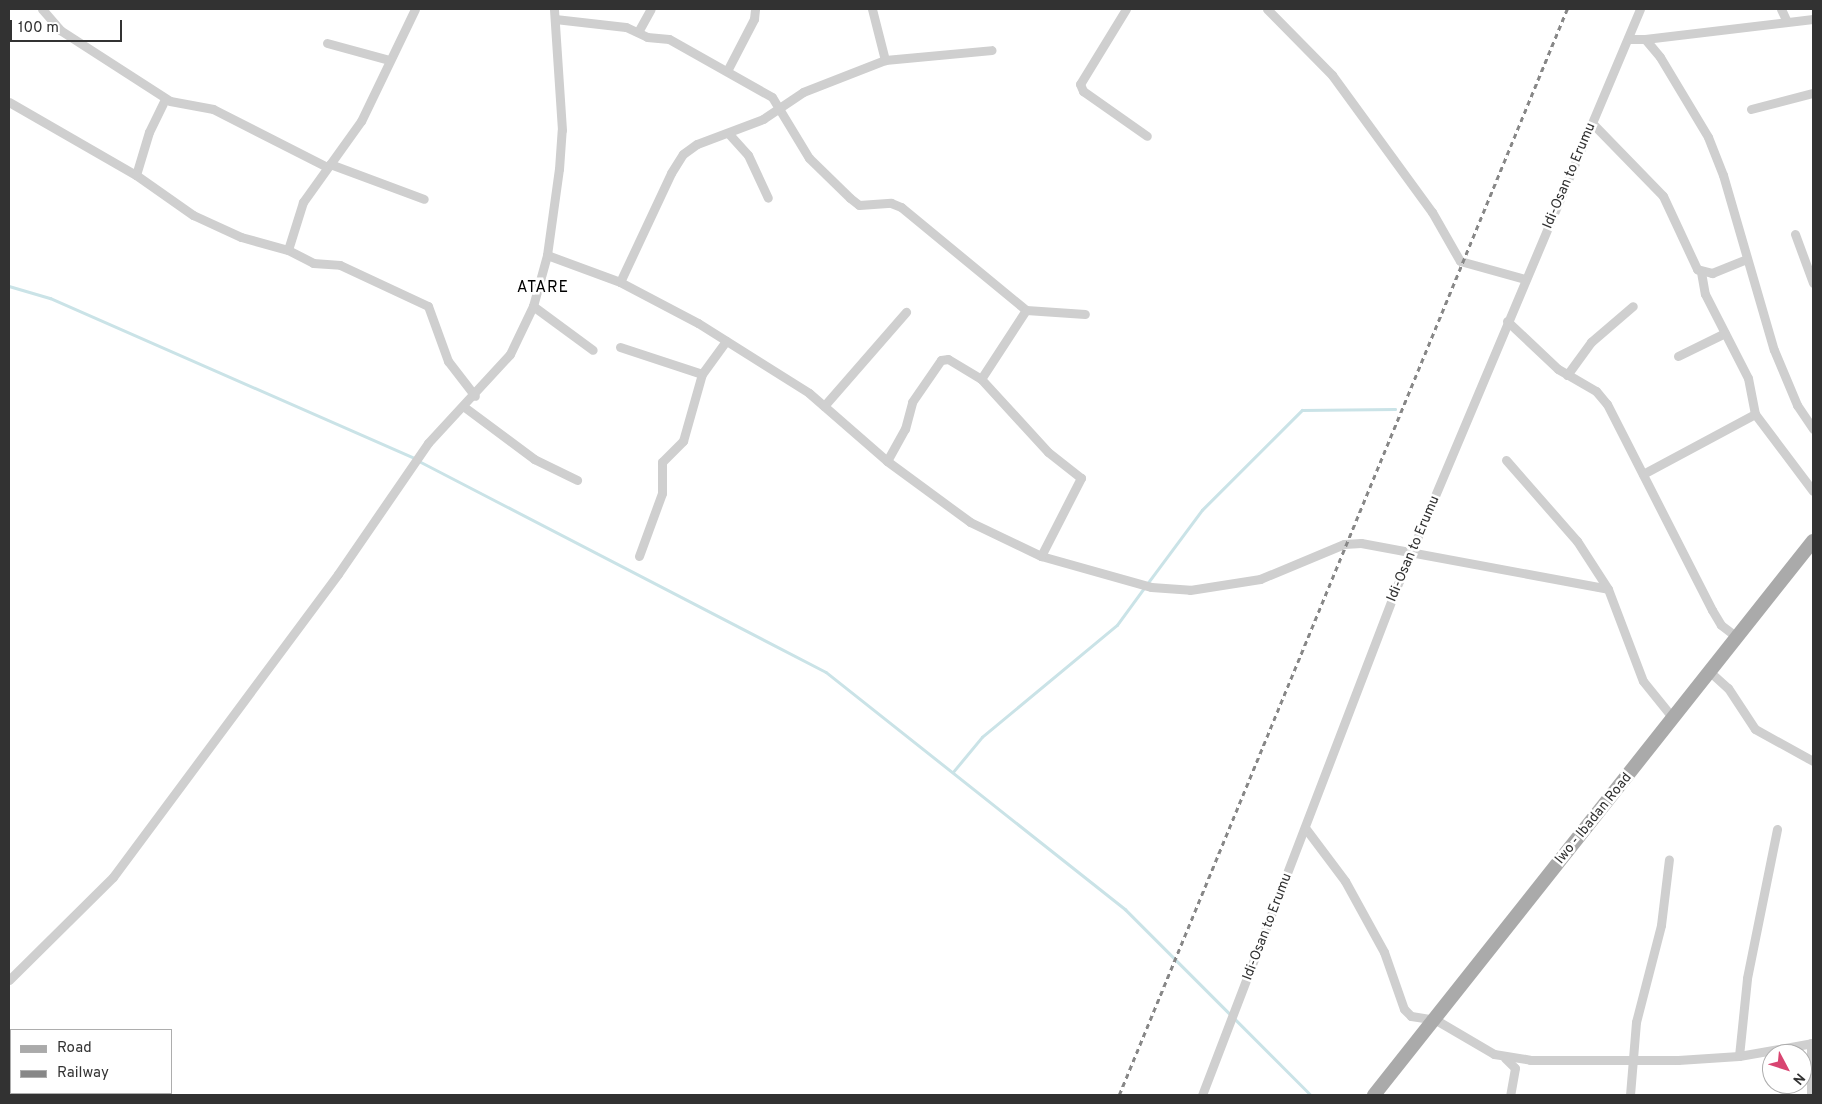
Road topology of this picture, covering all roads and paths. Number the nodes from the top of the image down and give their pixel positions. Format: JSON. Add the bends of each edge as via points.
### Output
{"nodes":[{"id":1,"x":42,"y":9,"type":"edge"},
{"id":2,"x":415,"y":9,"type":"edge"},
{"id":3,"x":554,"y":9,"type":"edge"},
{"id":4,"x":651,"y":9,"type":"edge"},
{"id":5,"x":755,"y":9,"type":"edge"},
{"id":6,"x":872,"y":9,"type":"edge"},
{"id":7,"x":1126,"y":9,"type":"edge"},
{"id":8,"x":1267,"y":9,"type":"edge"},
{"id":9,"x":1640,"y":9,"type":"edge"},
{"id":10,"x":1781,"y":9,"type":"edge"},
{"id":11,"x":555,"y":18,"type":"junction"},
{"id":12,"x":1813,"y":20,"type":"edge"},
{"id":13,"x":1787,"y":22,"type":"junction"},
{"id":14,"x":638,"y":32,"type":"junction"},
{"id":15,"x":1628,"y":39,"type":"junction"},
{"id":16,"x":1645,"y":39,"type":"junction"},
{"id":17,"x":327,"y":43,"type":"dead end"},
{"id":18,"x":992,"y":50,"type":"dead end"},
{"id":19,"x":389,"y":60,"type":"junction"},
{"id":20,"x":885,"y":60,"type":"junction"},
{"id":21,"x":727,"y":71,"type":"junction"},
{"id":22,"x":1813,"y":93,"type":"edge"},
{"id":23,"x":165,"y":99,"type":"junction"},
{"id":24,"x":9,"y":102,"type":"edge"},
{"id":25,"x":779,"y":108,"type":"junction"},
{"id":26,"x":1751,"y":109,"type":"dead end"},
{"id":27,"x":1593,"y":124,"type":"junction"},
{"id":28,"x":729,"y":134,"type":"junction"},
{"id":29,"x":1147,"y":136,"type":"dead end"},
{"id":30,"x":328,"y":165,"type":"junction"},
{"id":31,"x":136,"y":175,"type":"junction"},
{"id":32,"x":768,"y":198,"type":"dead end"},
{"id":33,"x":424,"y":200,"type":"dead end"},
{"id":34,"x":1795,"y":234,"type":"dead end"},
{"id":35,"x":288,"y":250,"type":"junction"},
{"id":36,"x":547,"y":255,"type":"junction"},
{"id":37,"x":1746,"y":258,"type":"junction"},
{"id":38,"x":1701,"y":272,"type":"junction"},
{"id":39,"x":1525,"y":279,"type":"junction"},
{"id":40,"x":620,"y":282,"type":"junction"},
{"id":41,"x":1813,"y":283,"type":"edge"},
{"id":42,"x":533,"y":306,"type":"junction"},
{"id":43,"x":1633,"y":306,"type":"dead end"},
{"id":44,"x":1026,"y":310,"type":"junction"},
{"id":45,"x":906,"y":312,"type":"dead end"},
{"id":46,"x":1085,"y":314,"type":"dead end"},
{"id":47,"x":1507,"y":321,"type":"junction"},
{"id":48,"x":1725,"y":334,"type":"junction"},
{"id":49,"x":726,"y":341,"type":"junction"},
{"id":50,"x":620,"y":347,"type":"dead end"},
{"id":51,"x":593,"y":350,"type":"dead end"},
{"id":52,"x":1678,"y":356,"type":"dead end"},
{"id":53,"x":702,"y":374,"type":"junction"},
{"id":54,"x":1568,"y":375,"type":"junction"},
{"id":55,"x":981,"y":379,"type":"junction"},
{"id":56,"x":474,"y":396,"type":"junction"},
{"id":57,"x":463,"y":406,"type":"junction"},
{"id":58,"x":824,"y":406,"type":"junction"},
{"id":59,"x":1755,"y":414,"type":"junction"},
{"id":60,"x":1813,"y":429,"type":"edge"},
{"id":61,"x":1506,"y":460,"type":"dead end"},
{"id":62,"x":887,"y":461,"type":"junction"},
{"id":63,"x":1643,"y":474,"type":"junction"},
{"id":64,"x":577,"y":480,"type":"dead end"},
{"id":65,"x":1813,"y":491,"type":"edge"},
{"id":66,"x":1813,"y":541,"type":"edge"},
{"id":67,"x":1416,"y":550,"type":"junction"},
{"id":68,"x":639,"y":556,"type":"dead end"},
{"id":69,"x":1041,"y":556,"type":"junction"},
{"id":70,"x":1608,"y":589,"type":"junction"},
{"id":71,"x":1737,"y":637,"type":"junction"},
{"id":72,"x":1710,"y":672,"type":"junction"},
{"id":73,"x":1673,"y":718,"type":"junction"},
{"id":74,"x":1813,"y":761,"type":"edge"},
{"id":75,"x":1306,"y":829,"type":"junction"},
{"id":76,"x":1777,"y":829,"type":"dead end"},
{"id":77,"x":1669,"y":860,"type":"dead end"},
{"id":78,"x":9,"y":980,"type":"edge"},
{"id":79,"x":1436,"y":1020,"type":"junction"},
{"id":80,"x":1812,"y":1043,"type":"edge"},
{"id":81,"x":1739,"y":1056,"type":"junction"},
{"id":82,"x":1505,"y":1057,"type":"junction"},
{"id":83,"x":1631,"y":1057,"type":"junction"},
{"id":84,"x":1202,"y":1095,"type":"edge"},
{"id":85,"x":1374,"y":1095,"type":"edge"},
{"id":86,"x":1510,"y":1095,"type":"edge"},
{"id":87,"x":1630,"y":1095,"type":"edge"},
{"id":88,"x":1811,"y":1095,"type":"edge"}],
"edges":[{"from":1,"to":23,"type":"street","via":[[60,30]]},
{"from":2,"to":19,"type":"street"},
{"from":3,"to":11,"type":"street"},
{"from":4,"to":14,"type":"street"},
{"from":5,"to":21,"type":"street","via":[[754,19]]},
{"from":6,"to":20,"type":"street"},
{"from":7,"to":29,"type":"street","via":[[1080,84],[1083,91]]},
{"from":8,"to":39,"type":"street","via":[[1332,75],[1432,212],[1460,261]]},
{"from":9,"to":15,"type":"street","name":"Idi-Osan to Erumu"},
{"from":10,"to":13,"type":"street"},
{"from":11,"to":14,"type":"street"},
{"from":11,"to":36,"type":"street","via":[[562,130]]},
{"from":12,"to":13,"type":"street"},
{"from":13,"to":16,"type":"street"},
{"from":14,"to":21,"type":"street","via":[[668,39]]},
{"from":15,"to":16,"type":"street"},
{"from":15,"to":27,"type":"street","name":"Idi-Osan to Erumu"},
{"from":16,"to":37,"type":"street","via":[[1671,71],[1708,137]]},
{"from":17,"to":19,"type":"street"},
{"from":18,"to":20,"type":"street"},
{"from":19,"to":30,"type":"street","via":[[361,121]]},
{"from":20,"to":25,"type":"street","via":[[803,92]]},
{"from":21,"to":25,"type":"street","via":[[772,97]]},
{"from":22,"to":26,"type":"street"},
{"from":23,"to":30,"type":"street","via":[[213,109]]},
{"from":23,"to":31,"type":"street","via":[[149,132]]},
{"from":24,"to":31,"type":"street"},
{"from":25,"to":28,"type":"street"},
{"from":25,"to":44,"type":"street","via":[[809,158],[850,198],[859,205],[891,203],[901,207]]},
{"from":27,"to":38,"type":"street","via":[[1658,189]]},
{"from":27,"to":39,"type":"street","name":"Idi-Osan to Erumu"},
{"from":28,"to":32,"type":"street","via":[[748,155]]},
{"from":28,"to":40,"type":"street","via":[[683,154]]},
{"from":30,"to":33,"type":"street"},
{"from":30,"to":35,"type":"street","via":[[303,202]]},
{"from":31,"to":35,"type":"street","via":[[193,215],[241,237]]},
{"from":34,"to":41,"type":"street"},
{"from":35,"to":56,"type":"street","via":[[313,264],[340,265],[428,306],[448,361]]},
{"from":36,"to":40,"type":"street"},
{"from":36,"to":42,"type":"street"},
{"from":37,"to":38,"type":"street","via":[[1712,273]]},
{"from":37,"to":60,"type":"street","via":[[1774,350],[1797,406]]},
{"from":38,"to":48,"type":"street","via":[[1703,288]]},
{"from":39,"to":47,"type":"street","name":"Idi-Osan to Erumu"},
{"from":40,"to":49,"type":"street"},
{"from":42,"to":51,"type":"street"},
{"from":42,"to":56,"type":"street","via":[[510,354]]},
{"from":43,"to":54,"type":"street","via":[[1591,342]]},
{"from":44,"to":46,"type":"street"},
{"from":44,"to":55,"type":"street"},
{"from":45,"to":58,"type":"street"},
{"from":47,"to":54,"type":"street"},
{"from":47,"to":67,"type":"street","name":"Idi-Osan to Erumu"},
{"from":48,"to":52,"type":"street"},
{"from":48,"to":59,"type":"street","via":[[1748,378]]},
{"from":49,"to":53,"type":"street"},
{"from":49,"to":58,"type":"street"},
{"from":50,"to":53,"type":"street"},
{"from":53,"to":68,"type":"street","via":[[683,441],[662,462],[662,493]]},
{"from":54,"to":63,"type":"street","via":[[1596,391],[1607,404]]},
{"from":55,"to":62,"type":"street","via":[[948,359],[941,360],[912,402],[904,429]]},
{"from":55,"to":69,"type":"street","via":[[1048,452],[1081,478]]},
{"from":56,"to":57,"type":"street"},
{"from":57,"to":64,"type":"street","via":[[534,459]]},
{"from":57,"to":78,"type":"street","via":[[431,440],[338,574],[221,726],[164,812],[112,878]]},
{"from":58,"to":62,"type":"street"},
{"from":59,"to":63,"type":"street"},
{"from":59,"to":65,"type":"street"},
{"from":61,"to":70,"type":"street","via":[[1577,541]]},
{"from":62,"to":69,"type":"street","via":[[970,522]]},
{"from":63,"to":71,"type":"street","via":[[1712,610],[1721,625]]},
{"from":66,"to":71,"type":"main road","name":"Iwo - Ibadan Road"},
{"from":67,"to":69,"type":"street","via":[[1344,544],[1260,580],[1218,589],[1151,586]]},
{"from":67,"to":70,"type":"street"},
{"from":67,"to":75,"type":"street","name":"Idi-Osan to Erumu","via":[[1370,654]]},
{"from":70,"to":73,"type":"street","via":[[1643,681]]},
{"from":71,"to":72,"type":"main road","name":"Iwo - Ibadan Road"},
{"from":72,"to":73,"type":"main road","name":"Iwo - Ibadan Road"},
{"from":72,"to":74,"type":"street","via":[[1728,688],[1755,729]]},
{"from":73,"to":79,"type":"main road","name":"Iwo - Ibadan Road"},
{"from":75,"to":79,"type":"street","via":[[1345,881],[1384,952],[1404,1009],[1411,1016]]},
{"from":75,"to":84,"type":"street","name":"Idi-Osan to Erumu"},
{"from":76,"to":81,"type":"street","via":[[1747,978]]},
{"from":77,"to":83,"type":"street","via":[[1661,925]]},
{"from":79,"to":82,"type":"street"},
{"from":79,"to":85,"type":"main road","name":"Iwo - Ibadan Road"},
{"from":80,"to":81,"type":"street"},
{"from":80,"to":88,"type":"street"},
{"from":81,"to":83,"type":"street"},
{"from":82,"to":83,"type":"street"},
{"from":82,"to":86,"type":"street","via":[[1515,1068]]},
{"from":83,"to":87,"type":"street","via":[[1634,1078]]}]}
